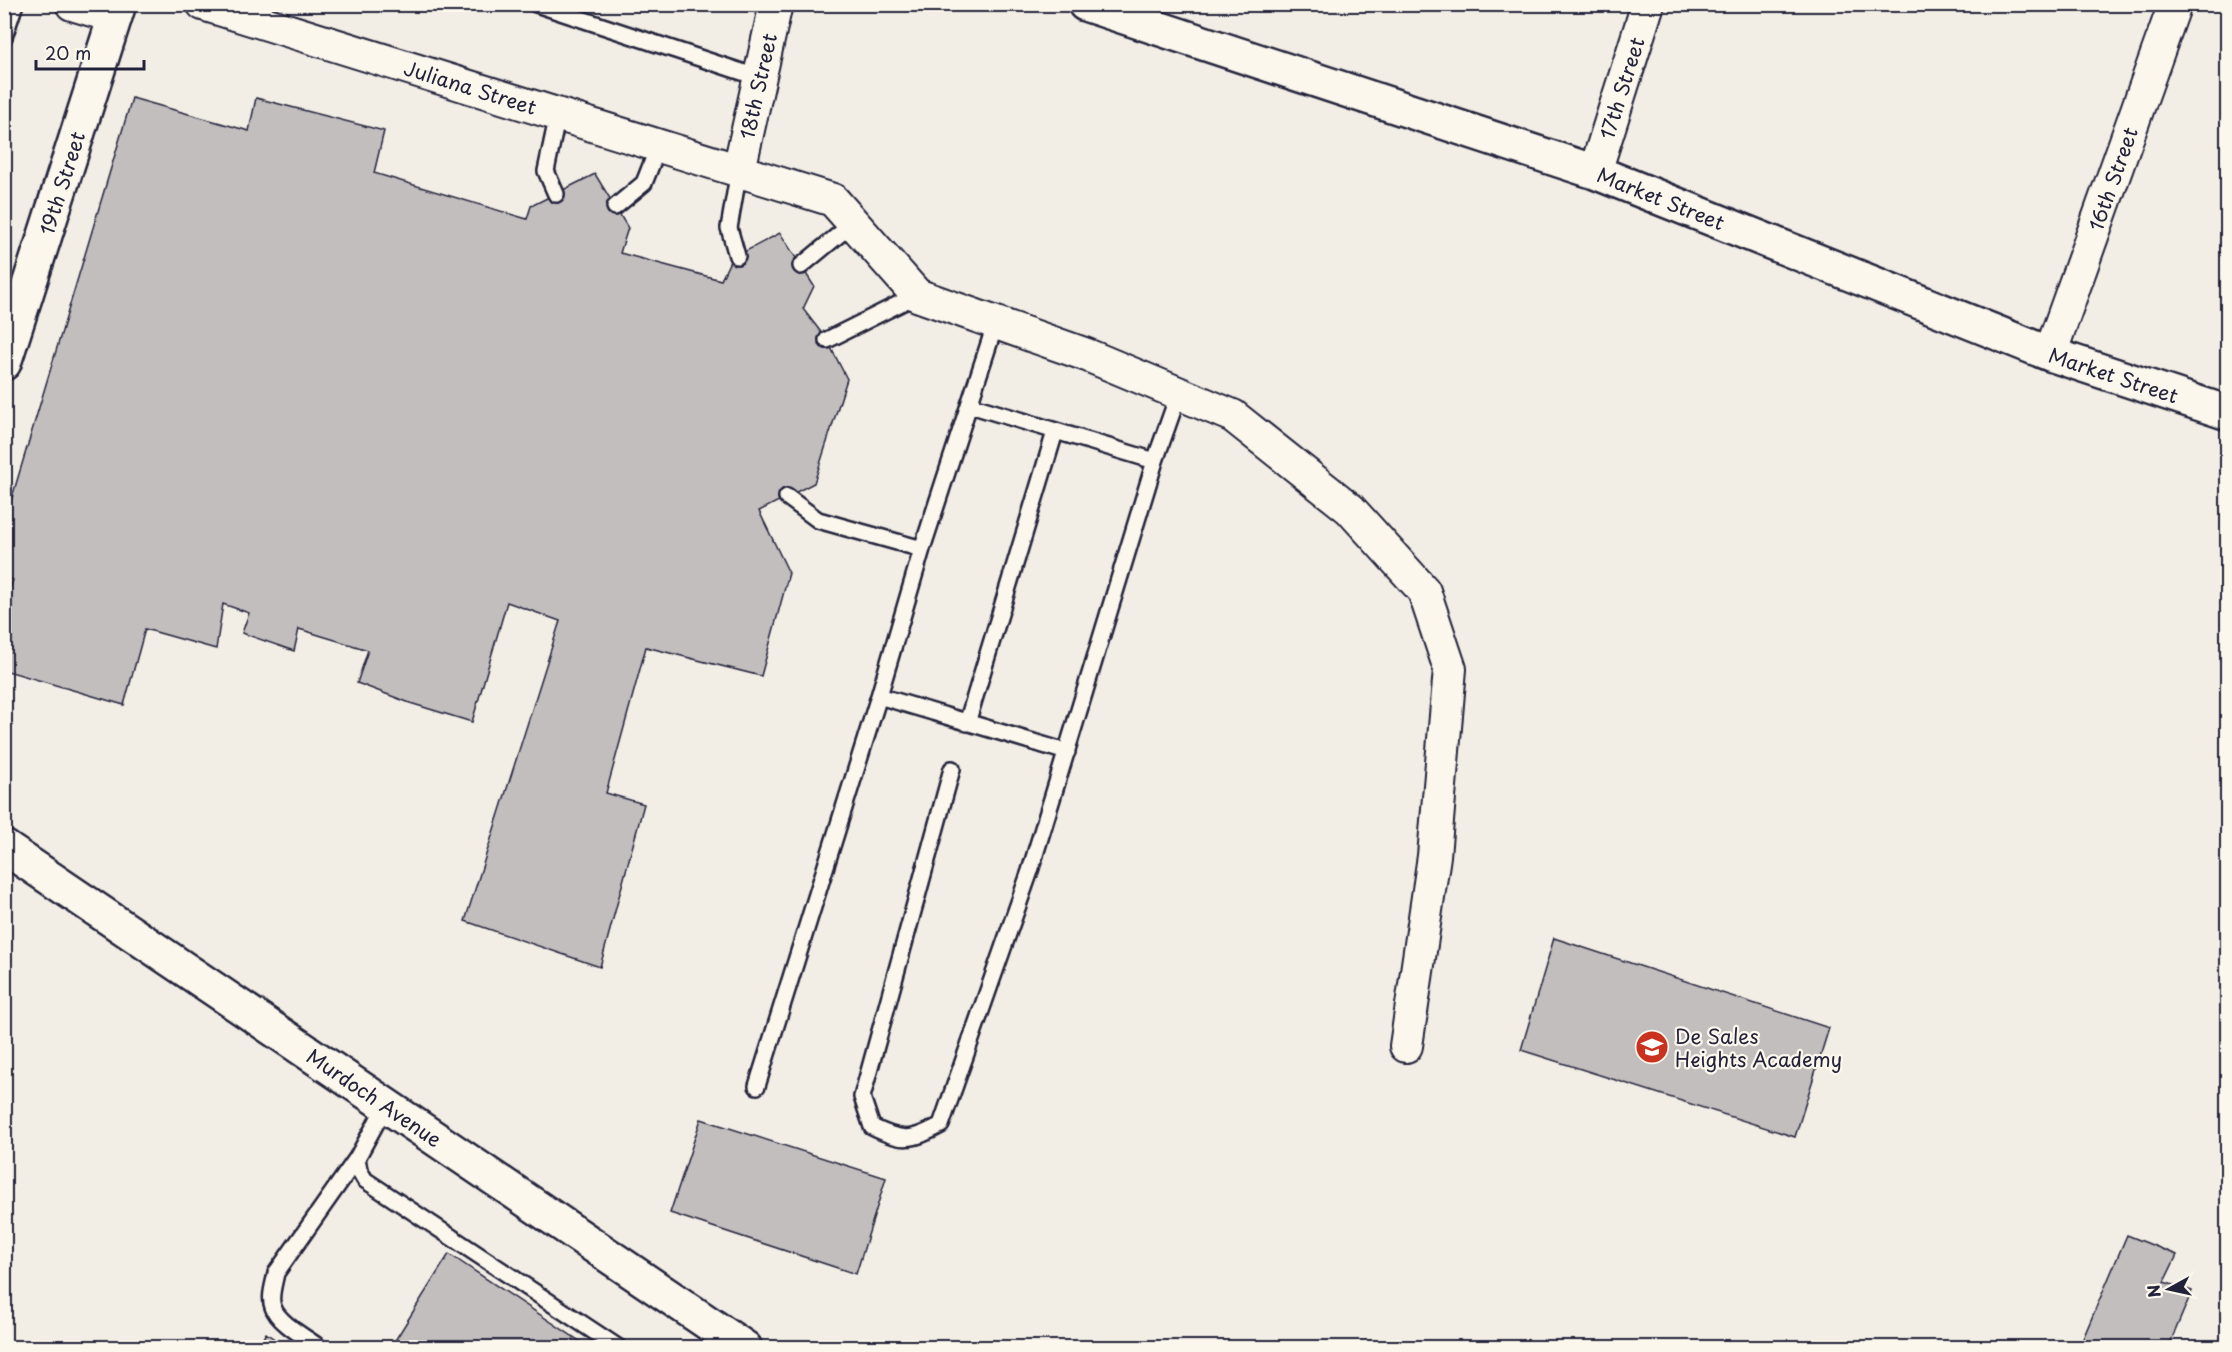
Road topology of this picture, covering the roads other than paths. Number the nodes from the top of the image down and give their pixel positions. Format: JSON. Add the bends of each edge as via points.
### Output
{"nodes":[{"id":1,"x":15,"y":4,"type":"edge"},
{"id":2,"x":72,"y":4,"type":"edge"},
{"id":3,"x":536,"y":4,"type":"edge"},
{"id":4,"x":776,"y":4,"type":"edge"},
{"id":5,"x":1085,"y":4,"type":"edge"},
{"id":6,"x":1648,"y":4,"type":"edge"},
{"id":7,"x":2175,"y":4,"type":"edge"},
{"id":8,"x":218,"y":7,"type":"edge"},
{"id":9,"x":117,"y":11,"type":"edge"},
{"id":10,"x":4,"y":37,"type":"edge"},
{"id":11,"x":760,"y":78,"type":"junction"},
{"id":12,"x":558,"y":114,"type":"junction"},
{"id":13,"x":660,"y":145,"type":"junction"},
{"id":14,"x":739,"y":170,"type":"junction"},
{"id":15,"x":1594,"y":172,"type":"junction"},
{"id":16,"x":556,"y":194,"type":"dead end"},
{"id":17,"x":615,"y":207,"type":"dead end"},
{"id":18,"x":853,"y":223,"type":"junction"},
{"id":19,"x":737,"y":256,"type":"dead end"},
{"id":20,"x":801,"y":266,"type":"dead end"},
{"id":21,"x":917,"y":295,"type":"junction"},
{"id":22,"x":11,"y":318,"type":"edge"},
{"id":23,"x":996,"y":322,"type":"junction"},
{"id":24,"x":827,"y":340,"type":"dead end"},
{"id":25,"x":2050,"y":354,"type":"junction"},
{"id":26,"x":4,"y":363,"type":"edge"},
{"id":27,"x":1179,"y":393,"type":"junction"},
{"id":28,"x":970,"y":405,"type":"junction"},
{"id":29,"x":2228,"y":413,"type":"edge"},
{"id":30,"x":1055,"y":432,"type":"junction"},
{"id":31,"x":1155,"y":461,"type":"junction"},
{"id":32,"x":787,"y":497,"type":"dead end"},
{"id":33,"x":922,"y":549,"type":"junction"},
{"id":34,"x":879,"y":696,"type":"junction"},
{"id":35,"x":967,"y":723,"type":"junction"},
{"id":36,"x":1067,"y":752,"type":"junction"},
{"id":37,"x":952,"y":769,"type":"dead end"},
{"id":38,"x":4,"y":847,"type":"edge"},
{"id":39,"x":1406,"y":1046,"type":"dead end"},
{"id":40,"x":757,"y":1086,"type":"dead end"},
{"id":41,"x":386,"y":1106,"type":"junction"},
{"id":42,"x":357,"y":1158,"type":"junction"},
{"id":43,"x":320,"y":1347,"type":"edge"},
{"id":44,"x":619,"y":1347,"type":"edge"},
{"id":45,"x":745,"y":1347,"type":"edge"}],
"edges":[{"from":1,"to":10,"type":"lane"},
{"from":2,"to":9,"type":"street"},
{"from":3,"to":11,"type":"lane"},
{"from":4,"to":11,"type":"street","name":"18th Street"},
{"from":5,"to":15,"type":"street","name":"Market Street"},
{"from":6,"to":15,"type":"street","name":"17th Street"},
{"from":7,"to":25,"type":"street","name":"16th Street"},
{"from":8,"to":12,"type":"street","name":"Juliana Street"},
{"from":9,"to":22,"type":"street","name":"19th Street"},
{"from":11,"to":14,"type":"street","name":"18th Street"},
{"from":12,"to":13,"type":"street","name":"Juliana Street"},
{"from":12,"to":16,"type":"lane","via":[[546,171]]},
{"from":13,"to":14,"type":"street","name":"Juliana Street"},
{"from":13,"to":17,"type":"lane","via":[[644,183]]},
{"from":14,"to":18,"type":"street","name":"Juliana Street","via":[[833,200]]},
{"from":14,"to":19,"type":"lane","via":[[729,228]]},
{"from":15,"to":25,"type":"street","name":"Market Street"},
{"from":18,"to":20,"type":"lane"},
{"from":18,"to":21,"type":"street","name":"Juliana Street"},
{"from":21,"to":23,"type":"street"},
{"from":21,"to":24,"type":"lane"},
{"from":22,"to":26,"type":"street","name":"19th Street"},
{"from":23,"to":27,"type":"street"},
{"from":23,"to":28,"type":"lane"},
{"from":25,"to":29,"type":"street","name":"Market Street"},
{"from":27,"to":31,"type":"lane"},
{"from":27,"to":39,"type":"street","via":[[1233,416],[1350,509],[1424,591],[1450,669],[1434,856]]},
{"from":28,"to":30,"type":"lane"},
{"from":28,"to":33,"type":"lane"},
{"from":30,"to":31,"type":"lane"},
{"from":30,"to":35,"type":"lane"},
{"from":31,"to":36,"type":"lane"},
{"from":32,"to":33,"type":"lane","via":[[818,520]]},
{"from":33,"to":34,"type":"lane"},
{"from":34,"to":35,"type":"lane"},
{"from":34,"to":40,"type":"lane"},
{"from":35,"to":36,"type":"lane"},
{"from":36,"to":37,"type":"lane","via":[[1030,871],[941,1125],[919,1137],[893,1137],[872,1127],[862,1097]]},
{"from":38,"to":41,"type":"street","name":"Murdoch Avenue"},
{"from":41,"to":42,"type":"lane"},
{"from":41,"to":45,"type":"street","name":"Murdoch Avenue"},
{"from":42,"to":43,"type":"lane","via":[[276,1274],[272,1292],[272,1306],[279,1319]]},
{"from":42,"to":44,"type":"lane","via":[[365,1180]]}]}
